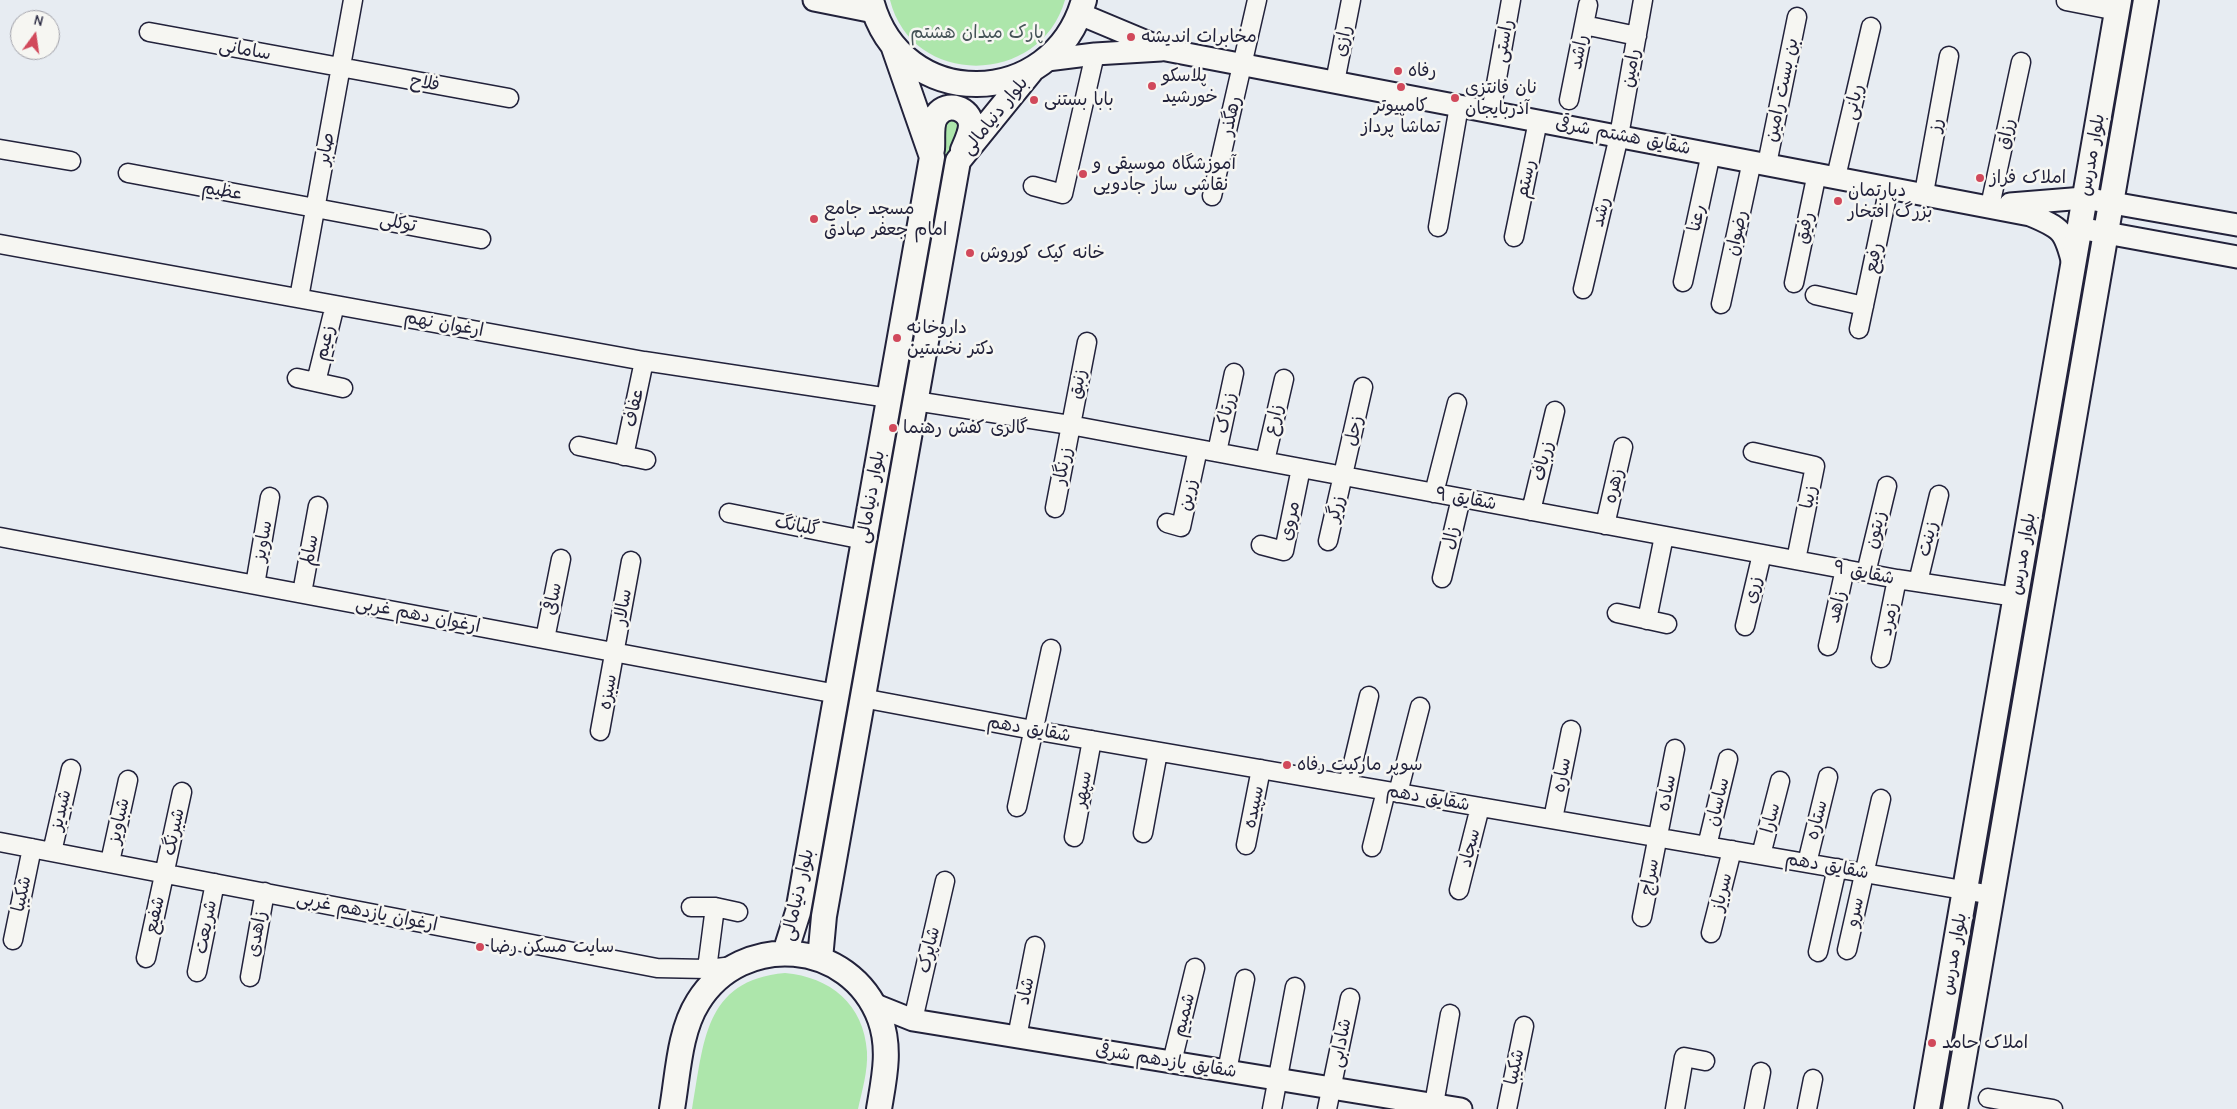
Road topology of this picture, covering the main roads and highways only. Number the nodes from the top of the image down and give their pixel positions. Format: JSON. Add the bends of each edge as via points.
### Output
{"nodes":[{"id":1,"x":2146,"y":0,"type":"edge"},
{"id":2,"x":872,"y":6,"type":"edge"},
{"id":3,"x":2118,"y":6,"type":"edge"},
{"id":4,"x":1082,"y":7,"type":"edge"},
{"id":5,"x":892,"y":45,"type":"junction"},
{"id":6,"x":1039,"y":66,"type":"junction"},
{"id":7,"x":932,"y":157,"type":"junction"},
{"id":8,"x":958,"y":161,"type":"junction"},
{"id":9,"x":785,"y":953,"type":"junction"},
{"id":10,"x":820,"y":959,"type":"junction"},
{"id":11,"x":672,"y":1109,"type":"edge"},
{"id":12,"x":878,"y":1109,"type":"edge"},
{"id":13,"x":1927,"y":1109,"type":"edge"},
{"id":14,"x":1956,"y":1109,"type":"edge"}],
"edges":[{"from":1,"to":14,"type":"main road","name":"بلوار مدرس"},
{"from":2,"to":5,"type":"main road"},
{"from":3,"to":13,"type":"main road","name":"بلوار مدرس"},
{"from":4,"to":6,"type":"main road","name":"بلوار دنیامالی","via":[[1060,47]]},
{"from":5,"to":6,"type":"main road","via":[[921,70],[957,83],[995,84]]},
{"from":5,"to":7,"type":"main road","name":"بلوار دنیامالی"},
{"from":6,"to":8,"type":"main road","name":"بلوار دنیامالی"},
{"from":7,"to":8,"type":"main road","via":[[936,115],[953,107],[961,109],[971,122],[971,131]]},
{"from":7,"to":9,"type":"main road","name":"بلوار دنیامالی","via":[[798,912]]},
{"from":8,"to":10,"type":"main road","name":"بلوار دنیامالی","via":[[824,916]]},
{"from":9,"to":10,"type":"main road"},
{"from":9,"to":11,"type":"main road","via":[[767,954],[734,966],[707,989],[689,1019]]},
{"from":10,"to":12,"type":"main road","via":[[850,976],[873,1004],[885,1037],[887,1054]]}]}
